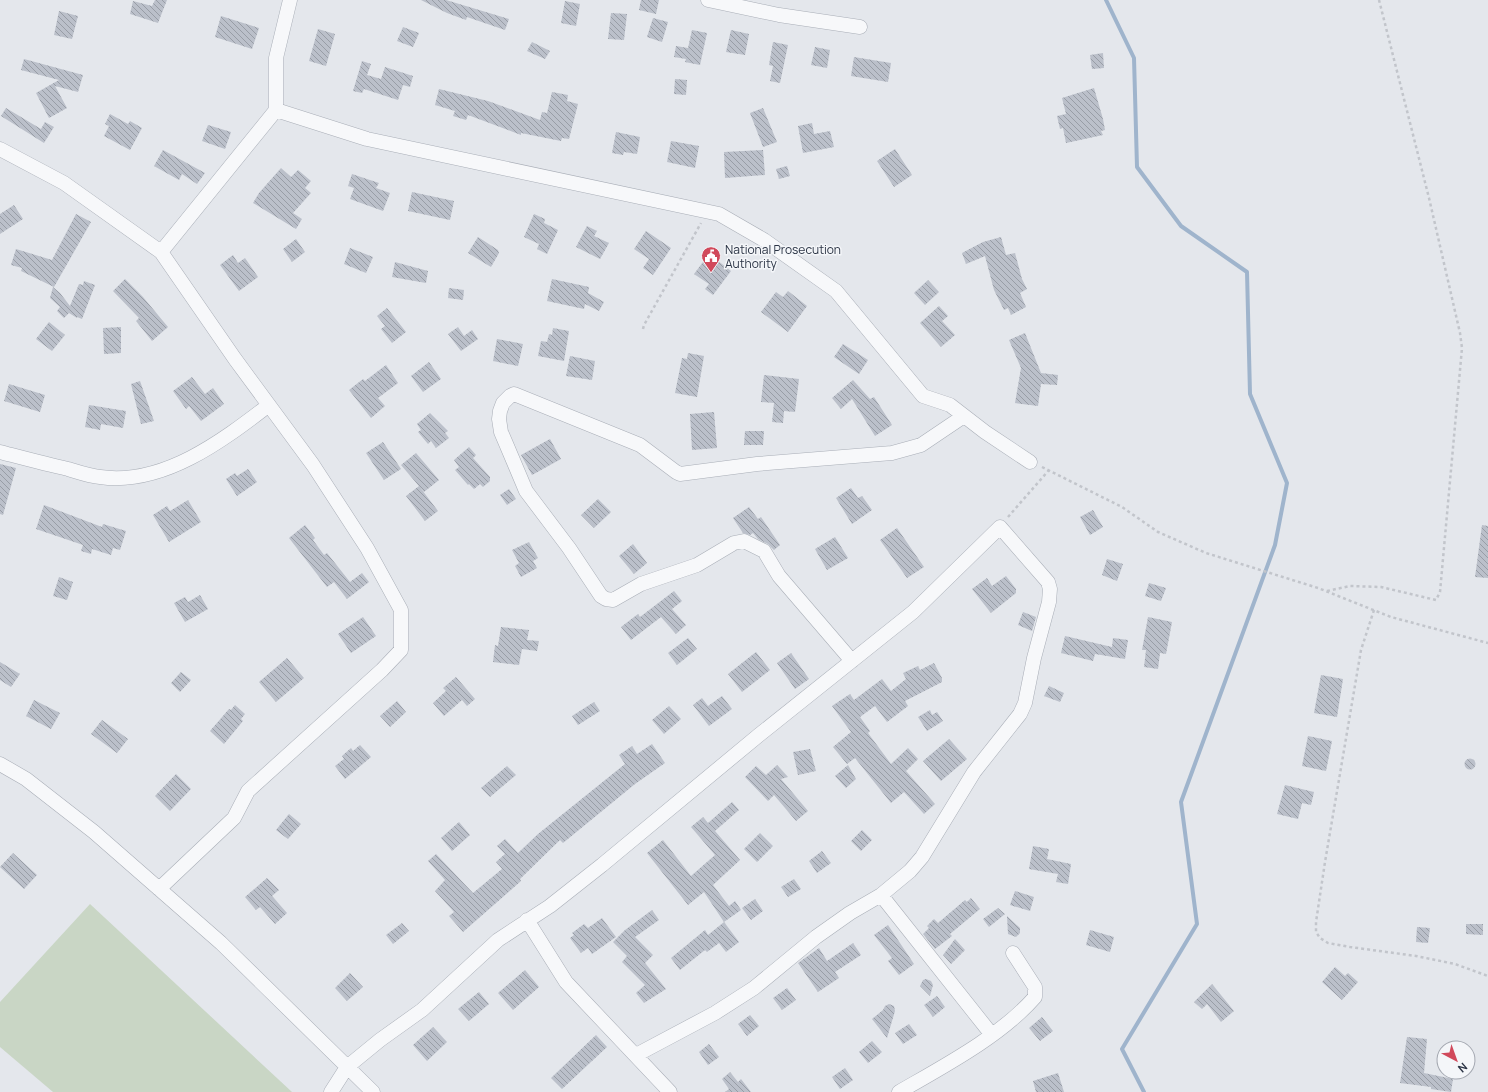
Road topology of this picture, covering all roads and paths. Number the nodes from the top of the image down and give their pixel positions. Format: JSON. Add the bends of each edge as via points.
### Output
{"nodes":[{"id":1,"x":290,"y":0,"type":"edge"},
{"id":2,"x":708,"y":0,"type":"edge"},
{"id":3,"x":1379,"y":0,"type":"edge"},
{"id":4,"x":860,"y":27,"type":"dead end"},
{"id":5,"x":276,"y":110,"type":"junction"},
{"id":6,"x":0,"y":149,"type":"edge"},
{"id":7,"x":706,"y":212,"type":"junction"},
{"id":8,"x":161,"y":252,"type":"junction"},
{"id":9,"x":643,"y":329,"type":"dead end"},
{"id":10,"x":269,"y":405,"type":"junction"},
{"id":11,"x":964,"y":416,"type":"junction"},
{"id":12,"x":0,"y":452,"type":"edge"},
{"id":13,"x":1030,"y":462,"type":"joint"},
{"id":14,"x":1048,"y":470,"type":"junction"},
{"id":15,"x":1000,"y":527,"type":"junction"},
{"id":16,"x":1326,"y":591,"type":"junction"},
{"id":17,"x":1374,"y":610,"type":"junction"},
{"id":18,"x":1488,"y":643,"type":"edge"},
{"id":19,"x":852,"y":661,"type":"junction"},
{"id":20,"x":0,"y":764,"type":"edge"},
{"id":21,"x":159,"y":889,"type":"junction"},
{"id":22,"x":881,"y":895,"type":"junction"},
{"id":23,"x":527,"y":920,"type":"junction"},
{"id":24,"x":1013,"y":953,"type":"dead end"},
{"id":25,"x":1488,"y":976,"type":"edge"},
{"id":26,"x":992,"y":1035,"type":"junction"},
{"id":27,"x":636,"y":1055,"type":"junction"},
{"id":28,"x":347,"y":1067,"type":"junction"},
{"id":29,"x":331,"y":1092,"type":"edge"},
{"id":30,"x":373,"y":1092,"type":"edge"},
{"id":31,"x":670,"y":1092,"type":"edge"},
{"id":32,"x":899,"y":1092,"type":"edge"}],
"edges":[{"from":1,"to":5,"type":"street","via":[[276,58]]},
{"from":2,"to":4,"type":"street","via":[[779,15]]},
{"from":3,"to":16,"type":"path","via":[[1460,333],[1462,348],[1451,486],[1440,592],[1436,600],[1382,587],[1350,586]]},
{"from":5,"to":7,"type":"street","via":[[367,139]]},
{"from":5,"to":8,"type":"street"},
{"from":6,"to":8,"type":"street","via":[[64,183]]},
{"from":7,"to":9,"type":"path"},
{"from":7,"to":11,"type":"street","via":[[720,214],[764,240],[836,291],[923,396],[950,405]]},
{"from":8,"to":10,"type":"street"},
{"from":10,"to":12,"type":"street","via":[[232,433],[185,460],[151,474],[129,479],[100,477]]},
{"from":10,"to":21,"type":"street","via":[[313,465],[367,548],[401,610],[400,650],[382,670],[248,791],[234,818]]},
{"from":11,"to":13,"type":"street"},
{"from":11,"to":19,"type":"street","via":[[921,445],[892,453],[757,464],[680,474],[640,445],[588,422],[518,395],[510,396],[503,403],[499,419],[501,432],[526,491],[601,596],[613,600],[641,584],[697,565],[734,543],[744,541],[764,552],[779,576]]},
{"from":13,"to":14,"type":"path"},
{"from":14,"to":15,"type":"path"},
{"from":14,"to":16,"type":"path","via":[[1122,507],[1158,532],[1206,553]]},
{"from":15,"to":19,"type":"street","via":[[913,612]]},
{"from":15,"to":22,"type":"street","via":[[1048,582],[1050,589],[1025,703],[1006,734],[974,772],[922,857],[910,872]]},
{"from":16,"to":17,"type":"path"},
{"from":17,"to":18,"type":"path"},
{"from":17,"to":25,"type":"path","via":[[1361,650],[1324,869],[1316,932],[1328,943],[1455,964]]},
{"from":19,"to":23,"type":"street","via":[[602,865],[550,906]]},
{"from":20,"to":21,"type":"street","via":[[26,779],[94,832]]},
{"from":21,"to":28,"type":"street","via":[[221,943]]},
{"from":22,"to":26,"type":"street"},
{"from":22,"to":27,"type":"street","via":[[816,937],[754,988],[715,1013]]},
{"from":23,"to":27,"type":"street","via":[[566,982]]},
{"from":23,"to":28,"type":"street","via":[[498,940],[422,1010]]},
{"from":24,"to":26,"type":"street","via":[[1035,987],[1036,995],[1023,1011]]},
{"from":26,"to":32,"type":"street"},
{"from":27,"to":31,"type":"street"},
{"from":28,"to":29,"type":"street"},
{"from":28,"to":30,"type":"street"}]}
